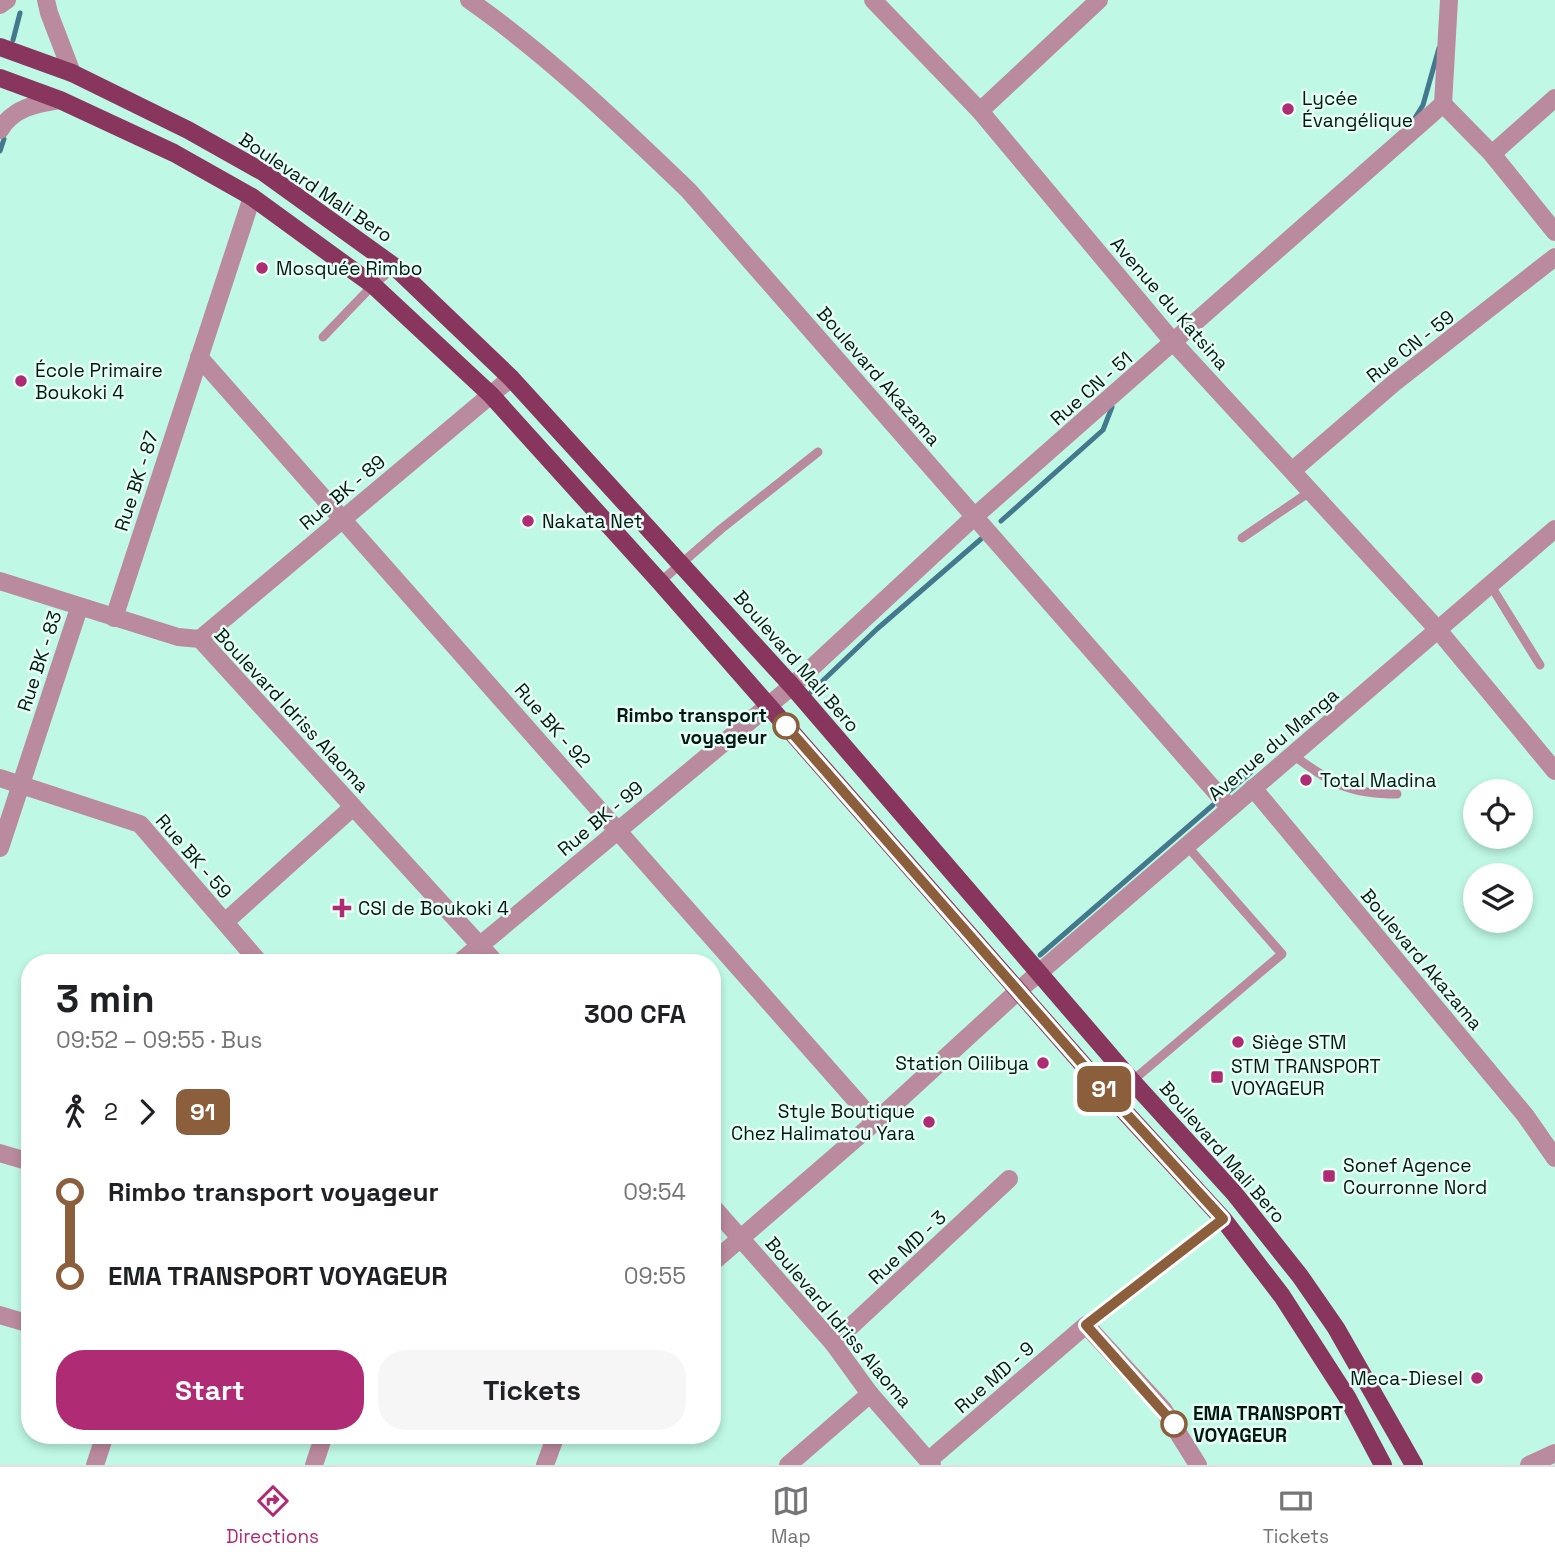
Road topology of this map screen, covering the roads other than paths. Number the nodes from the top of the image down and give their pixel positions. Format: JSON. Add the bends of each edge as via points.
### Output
{"nodes":[{"id":1,"x":7,"y":0,"type":"edge"},
{"id":2,"x":47,"y":0,"type":"edge"},
{"id":3,"x":469,"y":0,"type":"edge"},
{"id":4,"x":873,"y":0,"type":"edge"},
{"id":5,"x":1449,"y":0,"type":"edge"},
{"id":6,"x":1091,"y":3,"type":"edge"},
{"id":7,"x":0,"y":5,"type":"edge"},
{"id":8,"x":0,"y":47,"type":"edge"},
{"id":9,"x":72,"y":73,"type":"junction"},
{"id":10,"x":0,"y":78,"type":"edge"},
{"id":11,"x":1555,"y":98,"type":"edge"},
{"id":12,"x":60,"y":100,"type":"junction"},
{"id":13,"x":1443,"y":104,"type":"junction"},
{"id":14,"x":980,"y":111,"type":"junction"},
{"id":15,"x":0,"y":130,"type":"edge"},
{"id":16,"x":1492,"y":155,"type":"junction"},
{"id":17,"x":252,"y":197,"type":"junction"},
{"id":18,"x":1555,"y":232,"type":"edge"},
{"id":19,"x":1555,"y":257,"type":"edge"},
{"id":20,"x":394,"y":267,"type":"junction"},
{"id":21,"x":373,"y":285,"type":"junction"},
{"id":22,"x":323,"y":338,"type":"dead end"},
{"id":23,"x":1174,"y":343,"type":"junction"},
{"id":24,"x":198,"y":357,"type":"junction"},
{"id":25,"x":511,"y":378,"type":"junction"},
{"id":26,"x":491,"y":395,"type":"junction"},
{"id":27,"x":818,"y":452,"type":"dead end"},
{"id":28,"x":1293,"y":470,"type":"junction"},
{"id":29,"x":1311,"y":491,"type":"junction"},
{"id":30,"x":974,"y":517,"type":"junction"},
{"id":31,"x":344,"y":519,"type":"junction"},
{"id":32,"x":1555,"y":529,"type":"edge"},
{"id":33,"x":1242,"y":538,"type":"dead end"},
{"id":34,"x":682,"y":563,"type":"junction"},
{"id":35,"x":0,"y":580,"type":"edge"},
{"id":36,"x":660,"y":582,"type":"junction"},
{"id":37,"x":1491,"y":586,"type":"junction"},
{"id":38,"x":79,"y":608,"type":"junction"},
{"id":39,"x":114,"y":618,"type":"junction"},
{"id":40,"x":1439,"y":631,"type":"junction"},
{"id":41,"x":200,"y":639,"type":"junction"},
{"id":42,"x":1540,"y":665,"type":"dead end"},
{"id":43,"x":792,"y":685,"type":"junction"},
{"id":44,"x":768,"y":705,"type":"junction"},
{"id":45,"x":1293,"y":755,"type":"junction"},
{"id":46,"x":1555,"y":771,"type":"edge"},
{"id":47,"x":0,"y":778,"type":"edge"},
{"id":48,"x":21,"y":785,"type":"junction"},
{"id":49,"x":1253,"y":789,"type":"junction"},
{"id":50,"x":1396,"y":794,"type":"dead end"},
{"id":51,"x":353,"y":807,"type":"junction"},
{"id":52,"x":1230,"y":808,"type":"junction"},
{"id":53,"x":618,"y":831,"type":"junction"},
{"id":54,"x":1187,"y":846,"type":"junction"},
{"id":55,"x":0,"y":848,"type":"edge"},
{"id":56,"x":225,"y":922,"type":"junction"},
{"id":57,"x":480,"y":946,"type":"junction"},
{"id":58,"x":252,"y":954,"type":"edge"},
{"id":59,"x":470,"y":954,"type":"edge"},
{"id":60,"x":488,"y":954,"type":"edge"},
{"id":61,"x":1040,"y":974,"type":"junction"},
{"id":62,"x":1018,"y":991,"type":"junction"},
{"id":63,"x":1132,"y":1081,"type":"junction"},
{"id":64,"x":875,"y":1122,"type":"junction"},
{"id":65,"x":0,"y":1153,"type":"edge"},
{"id":66,"x":1555,"y":1158,"type":"edge"},
{"id":67,"x":21,"y":1160,"type":"edge"},
{"id":68,"x":1009,"y":1179,"type":"dead end"},
{"id":69,"x":721,"y":1216,"type":"edge"},
{"id":70,"x":1223,"y":1219,"type":"junction"},
{"id":71,"x":741,"y":1237,"type":"junction"},
{"id":72,"x":721,"y":1255,"type":"edge"},
{"id":73,"x":0,"y":1315,"type":"edge"},
{"id":74,"x":21,"y":1321,"type":"edge"},
{"id":75,"x":1086,"y":1325,"type":"junction"},
{"id":76,"x":832,"y":1343,"type":"junction"},
{"id":77,"x":870,"y":1394,"type":"junction"},
{"id":78,"x":103,"y":1444,"type":"edge"},
{"id":79,"x":321,"y":1444,"type":"edge"},
{"id":80,"x":553,"y":1444,"type":"edge"},
{"id":81,"x":1555,"y":1453,"type":"edge"},
{"id":82,"x":930,"y":1462,"type":"edge"},
{"id":83,"x":95,"y":1465,"type":"edge"},
{"id":84,"x":314,"y":1465,"type":"edge"},
{"id":85,"x":545,"y":1465,"type":"edge"},
{"id":86,"x":788,"y":1465,"type":"edge"},
{"id":87,"x":1198,"y":1465,"type":"edge"},
{"id":88,"x":1383,"y":1465,"type":"edge"},
{"id":89,"x":1414,"y":1465,"type":"edge"},
{"id":90,"x":1529,"y":1465,"type":"edge"}],
"edges":[{"from":1,"to":7,"type":"street"},
{"from":2,"to":9,"type":"street"},
{"from":3,"to":30,"type":"street","name":"Boulevard Akazama","via":[[601,106],[689,191]]},
{"from":4,"to":14,"type":"street","name":"Avenue du Katsina"},
{"from":5,"to":13,"type":"street"},
{"from":6,"to":14,"type":"street"},
{"from":8,"to":9,"type":"main road","name":"Boulevard Mali Bero"},
{"from":9,"to":20,"type":"main road","name":"Boulevard Mali Bero","via":[[263,172]]},
{"from":10,"to":12,"type":"main road"},
{"from":11,"to":16,"type":"street"},
{"from":12,"to":15,"type":"street","via":[[23,107]]},
{"from":12,"to":17,"type":"main road","via":[[174,153]]},
{"from":13,"to":16,"type":"street"},
{"from":13,"to":23,"type":"street","name":"Rue CN - 51"},
{"from":14,"to":23,"type":"street","name":"Avenue du Katsina"},
{"from":16,"to":18,"type":"street"},
{"from":17,"to":21,"type":"main road"},
{"from":17,"to":24,"type":"street","name":"Rue BK - 87"},
{"from":19,"to":28,"type":"street","name":"Rue CN - 59","via":[[1394,383]]},
{"from":20,"to":21,"type":"lane"},
{"from":20,"to":25,"type":"main road","name":"Boulevard Mali Bero"},
{"from":21,"to":22,"type":"lane"},
{"from":21,"to":26,"type":"main road"},
{"from":23,"to":28,"type":"street","name":"Avenue du Katsina"},
{"from":23,"to":30,"type":"street","name":"Rue CN - 51"},
{"from":24,"to":31,"type":"street","name":"Rue BK - 92"},
{"from":24,"to":39,"type":"street","name":"Rue BK - 87"},
{"from":25,"to":26,"type":"street","name":"Rue BK - 89"},
{"from":25,"to":34,"type":"main road","name":"Boulevard Mali Bero"},
{"from":26,"to":31,"type":"street","name":"Rue BK - 89"},
{"from":26,"to":36,"type":"main road"},
{"from":27,"to":34,"type":"lane"},
{"from":28,"to":29,"type":"street","name":"Avenue du Katsina"},
{"from":29,"to":33,"type":"lane"},
{"from":29,"to":40,"type":"street","name":"Avenue du Katsina"},
{"from":30,"to":43,"type":"street","name":"Rue CN - 51"},
{"from":30,"to":52,"type":"street","name":"Boulevard Akazama"},
{"from":31,"to":41,"type":"street","name":"Rue BK - 89"},
{"from":31,"to":53,"type":"street","name":"Rue BK - 92"},
{"from":32,"to":37,"type":"street","name":"Avenue du Manga"},
{"from":34,"to":36,"type":"lane"},
{"from":34,"to":43,"type":"main road","name":"Boulevard Mali Bero"},
{"from":35,"to":38,"type":"street","name":"Boulevard Idriss Alaoma"},
{"from":36,"to":44,"type":"main road"},
{"from":37,"to":40,"type":"street","name":"Avenue du Manga"},
{"from":37,"to":42,"type":"lane"},
{"from":38,"to":39,"type":"street","name":"Boulevard Idriss Alaoma"},
{"from":38,"to":48,"type":"street","name":"Rue BK - 83"},
{"from":39,"to":41,"type":"street","name":"Boulevard Idriss Alaoma"},
{"from":40,"to":45,"type":"street","name":"Avenue du Manga"},
{"from":40,"to":46,"type":"street","name":"Avenue du Katsina"},
{"from":41,"to":51,"type":"street","name":"Boulevard Idriss Alaoma"},
{"from":43,"to":44,"type":"street","name":"Rue CN - 51"},
{"from":43,"to":61,"type":"main road","name":"Boulevard Mali Bero"},
{"from":44,"to":53,"type":"street","name":"Rue BK - 99"},
{"from":44,"to":62,"type":"main road"},
{"from":45,"to":49,"type":"street","name":"Avenue du Manga"},
{"from":45,"to":50,"type":"lane","via":[[1335,783],[1363,794]]},
{"from":47,"to":48,"type":"street","name":"Rue BK - 59"},
{"from":48,"to":55,"type":"street","name":"Rue BK - 83"},
{"from":48,"to":56,"type":"street","name":"Rue BK - 59","via":[[140,824]]},
{"from":49,"to":52,"type":"street","name":"Avenue du Manga"},
{"from":49,"to":66,"type":"street","name":"Boulevard Akazama","via":[[1525,1115]]},
{"from":51,"to":56,"type":"street"},
{"from":51,"to":57,"type":"street","name":"Boulevard Idriss Alaoma"},
{"from":52,"to":54,"type":"street","name":"Avenue du Manga"},
{"from":53,"to":57,"type":"street","name":"Rue BK - 99"},
{"from":53,"to":64,"type":"street","name":"Rue BK - 92"},
{"from":54,"to":61,"type":"street","name":"Avenue du Manga"},
{"from":54,"to":63,"type":"lane","via":[[1282,954]]},
{"from":56,"to":58,"type":"street","name":"Rue BK - 59"},
{"from":57,"to":59,"type":"street","name":"Rue BK - 99"},
{"from":57,"to":60,"type":"street","name":"Boulevard Idriss Alaoma"},
{"from":61,"to":62,"type":"street","name":"Avenue du Manga"},
{"from":61,"to":63,"type":"main road","name":"Boulevard Mali Bero"},
{"from":62,"to":64,"type":"street","name":"Avenue du Manga"},
{"from":62,"to":70,"type":"main road"},
{"from":63,"to":89,"type":"main road","name":"Boulevard Mali Bero","via":[[1234,1193],[1300,1276],[1348,1347]]},
{"from":64,"to":71,"type":"street","name":"Avenue du Manga"},
{"from":65,"to":67,"type":"street"},
{"from":68,"to":76,"type":"street","name":"Rue MD - 3"},
{"from":69,"to":71,"type":"street","name":"Boulevard Idriss Alaoma"},
{"from":70,"to":75,"type":"lane"},
{"from":70,"to":88,"type":"main road","via":[[1282,1296]]},
{"from":71,"to":72,"type":"street","name":"Avenue du Manga"},
{"from":71,"to":76,"type":"street","name":"Boulevard Idriss Alaoma"},
{"from":73,"to":74,"type":"street"},
{"from":75,"to":82,"type":"street","name":"Rue MD - 9"},
{"from":75,"to":87,"type":"street","via":[[1163,1409]]},
{"from":76,"to":77,"type":"street","name":"Boulevard Idriss Alaoma"},
{"from":77,"to":82,"type":"street","name":"Boulevard Idriss Alaoma"},
{"from":77,"to":86,"type":"street"},
{"from":78,"to":83,"type":"street"},
{"from":79,"to":84,"type":"street"},
{"from":80,"to":85,"type":"street"},
{"from":81,"to":90,"type":"street"}]}
